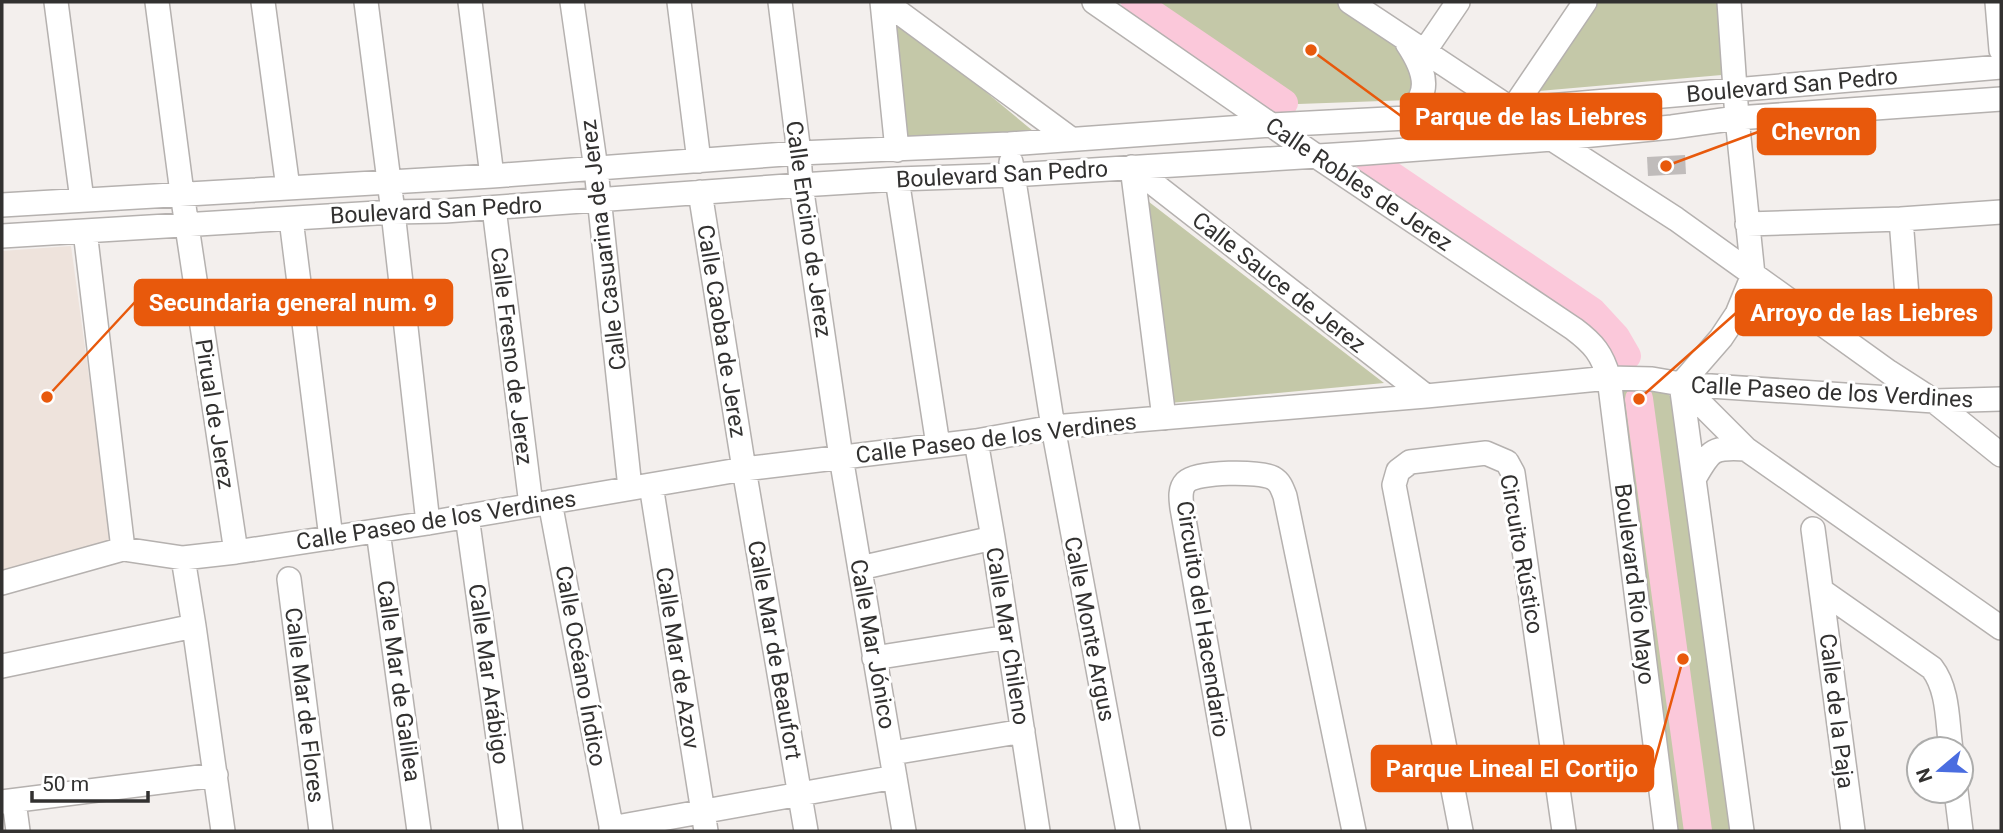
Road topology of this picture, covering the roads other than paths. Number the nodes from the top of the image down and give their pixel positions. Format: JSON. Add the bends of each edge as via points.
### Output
{"nodes":[{"id":1,"x":55,"y":2,"type":"edge"},
{"id":2,"x":157,"y":2,"type":"edge"},
{"id":3,"x":263,"y":2,"type":"edge"},
{"id":4,"x":366,"y":2,"type":"edge"},
{"id":5,"x":470,"y":2,"type":"edge"},
{"id":6,"x":572,"y":2,"type":"edge"},
{"id":7,"x":678,"y":2,"type":"edge"},
{"id":8,"x":780,"y":2,"type":"edge"},
{"id":9,"x":884,"y":2,"type":"edge"},
{"id":10,"x":1094,"y":2,"type":"edge"},
{"id":11,"x":1350,"y":2,"type":"edge"},
{"id":12,"x":1458,"y":2,"type":"edge"},
{"id":13,"x":1585,"y":2,"type":"edge"},
{"id":14,"x":1729,"y":2,"type":"edge"},
{"id":15,"x":1997,"y":2,"type":"edge"},
{"id":16,"x":1401,"y":35,"type":"junction"},
{"id":17,"x":2001,"y":50,"type":"edge"},
{"id":18,"x":1424,"y":51,"type":"junction"},
{"id":19,"x":2001,"y":67,"type":"edge"},
{"id":20,"x":1736,"y":89,"type":"junction"},
{"id":21,"x":2001,"y":99,"type":"edge"},
{"id":22,"x":1513,"y":110,"type":"junction"},
{"id":23,"x":1407,"y":118,"type":"junction"},
{"id":24,"x":1737,"y":118,"type":"junction"},
{"id":25,"x":1280,"y":125,"type":"junction"},
{"id":26,"x":1071,"y":139,"type":"junction"},
{"id":27,"x":1552,"y":139,"type":"junction"},
{"id":28,"x":1009,"y":144,"type":"junction"},
{"id":29,"x":897,"y":150,"type":"junction"},
{"id":30,"x":799,"y":153,"type":"junction"},
{"id":31,"x":1322,"y":156,"type":"junction"},
{"id":32,"x":699,"y":161,"type":"junction"},
{"id":33,"x":1132,"y":167,"type":"junction"},
{"id":34,"x":596,"y":169,"type":"junction"},
{"id":35,"x":1013,"y":175,"type":"junction"},
{"id":36,"x":492,"y":176,"type":"junction"},
{"id":37,"x":897,"y":179,"type":"junction"},
{"id":38,"x":388,"y":182,"type":"junction"},
{"id":39,"x":800,"y":185,"type":"junction"},
{"id":40,"x":288,"y":188,"type":"junction"},
{"id":41,"x":700,"y":192,"type":"junction"},
{"id":42,"x":182,"y":193,"type":"junction"},
{"id":43,"x":82,"y":200,"type":"junction"},
{"id":44,"x":598,"y":201,"type":"junction"},
{"id":45,"x":2,"y":205,"type":"edge"},
{"id":46,"x":494,"y":208,"type":"junction"},
{"id":47,"x":393,"y":212,"type":"junction"},
{"id":48,"x":2001,"y":212,"type":"edge"},
{"id":49,"x":291,"y":219,"type":"junction"},
{"id":50,"x":1901,"y":219,"type":"junction"},
{"id":51,"x":1747,"y":224,"type":"junction"},
{"id":52,"x":187,"y":225,"type":"junction"},
{"id":53,"x":85,"y":231,"type":"junction"},
{"id":54,"x":2,"y":236,"type":"edge"},
{"id":55,"x":1753,"y":275,"type":"junction"},
{"id":56,"x":1907,"y":296,"type":"dead end"},
{"id":57,"x":1617,"y":378,"type":"junction"},
{"id":58,"x":1681,"y":384,"type":"junction"},
{"id":59,"x":1426,"y":396,"type":"junction"},
{"id":60,"x":2001,"y":399,"type":"edge"},
{"id":61,"x":1934,"y":401,"type":"junction"},
{"id":62,"x":1164,"y":418,"type":"junction"},
{"id":63,"x":1053,"y":427,"type":"junction"},
{"id":64,"x":976,"y":440,"type":"junction"},
{"id":65,"x":938,"y":445,"type":"junction"},
{"id":66,"x":1746,"y":449,"type":"junction"},
{"id":67,"x":2001,"y":455,"type":"edge"},
{"id":68,"x":841,"y":457,"type":"junction"},
{"id":69,"x":744,"y":470,"type":"junction"},
{"id":70,"x":1694,"y":480,"type":"junction"},
{"id":71,"x":641,"y":487,"type":"junction"},
{"id":72,"x":541,"y":503,"type":"junction"},
{"id":73,"x":467,"y":516,"type":"junction"},
{"id":74,"x":428,"y":523,"type":"junction"},
{"id":75,"x":1813,"y":529,"type":"dead end"},
{"id":76,"x":378,"y":531,"type":"junction"},
{"id":77,"x":331,"y":538,"type":"junction"},
{"id":78,"x":993,"y":538,"type":"junction"},
{"id":79,"x":123,"y":549,"type":"junction"},
{"id":80,"x":236,"y":552,"type":"junction"},
{"id":81,"x":183,"y":558,"type":"junction"},
{"id":82,"x":860,"y":568,"type":"junction"},
{"id":83,"x":289,"y":579,"type":"dead end"},
{"id":84,"x":2,"y":583,"type":"edge"},
{"id":85,"x":1822,"y":591,"type":"junction"},
{"id":86,"x":194,"y":626,"type":"junction"},
{"id":87,"x":2001,"y":628,"type":"edge"},
{"id":88,"x":1008,"y":636,"type":"junction"},
{"id":89,"x":874,"y":658,"type":"junction"},
{"id":90,"x":2,"y":666,"type":"edge"},
{"id":91,"x":1023,"y":731,"type":"junction"},
{"id":92,"x":1949,"y":735,"type":"edge"},
{"id":93,"x":892,"y":753,"type":"junction"},
{"id":94,"x":216,"y":775,"type":"junction"},
{"id":95,"x":895,"y":777,"type":"junction"},
{"id":96,"x":800,"y":795,"type":"junction"},
{"id":97,"x":8,"y":802,"type":"edge"},
{"id":98,"x":1958,"y":805,"type":"edge"},
{"id":99,"x":704,"y":822,"type":"edge"},
{"id":100,"x":611,"y":830,"type":"edge"},
{"id":101,"x":1032,"y":830,"type":"edge"},
{"id":102,"x":18,"y":831,"type":"edge"},
{"id":103,"x":223,"y":831,"type":"edge"},
{"id":104,"x":321,"y":831,"type":"edge"},
{"id":105,"x":419,"y":831,"type":"edge"},
{"id":106,"x":511,"y":831,"type":"edge"},
{"id":107,"x":806,"y":831,"type":"edge"},
{"id":108,"x":904,"y":831,"type":"edge"},
{"id":109,"x":1128,"y":831,"type":"edge"},
{"id":110,"x":1239,"y":831,"type":"edge"},
{"id":111,"x":1354,"y":831,"type":"edge"},
{"id":112,"x":1461,"y":831,"type":"edge"},
{"id":113,"x":1564,"y":831,"type":"edge"},
{"id":114,"x":1666,"y":831,"type":"edge"},
{"id":115,"x":1742,"y":831,"type":"edge"},
{"id":116,"x":1853,"y":831,"type":"edge"},
{"id":117,"x":1961,"y":831,"type":"edge"}],
"edges":[{"from":1,"to":43,"type":"street"},
{"from":2,"to":42,"type":"street","name":"Pirual de Jerez"},
{"from":3,"to":40,"type":"street"},
{"from":4,"to":38,"type":"street"},
{"from":5,"to":36,"type":"street"},
{"from":6,"to":34,"type":"street","name":"Calle Casuarina de Jerez"},
{"from":7,"to":32,"type":"street"},
{"from":8,"to":30,"type":"street","name":"Calle Encino de Jerez"},
{"from":9,"to":26,"type":"street"},
{"from":9,"to":29,"type":"street"},
{"from":10,"to":25,"type":"street","name":"Calle Robles de Jerez"},
{"from":11,"to":16,"type":"street"},
{"from":12,"to":18,"type":"street"},
{"from":13,"to":22,"type":"street"},
{"from":14,"to":20,"type":"street"},
{"from":15,"to":17,"type":"street"},
{"from":16,"to":18,"type":"street"},
{"from":16,"to":23,"type":"street","via":[[1419,60],[1423,80],[1422,96]]},
{"from":18,"to":22,"type":"street"},
{"from":19,"to":20,"type":"street","name":"Boulevard San Pedro"},
{"from":20,"to":22,"type":"street","name":"Boulevard San Pedro"},
{"from":20,"to":24,"type":"street"},
{"from":21,"to":24,"type":"street","name":"Boulevard San Pedro"},
{"from":22,"to":23,"type":"street","name":"Boulevard San Pedro"},
{"from":22,"to":27,"type":"street"},
{"from":23,"to":25,"type":"street","name":"Boulevard San Pedro"},
{"from":24,"to":27,"type":"street","name":"Boulevard San Pedro"},
{"from":24,"to":51,"type":"street"},
{"from":25,"to":26,"type":"street","name":"Boulevard San Pedro"},
{"from":25,"to":31,"type":"street","name":"Calle Robles de Jerez"},
{"from":26,"to":28,"type":"street","name":"Boulevard San Pedro"},
{"from":27,"to":31,"type":"street","name":"Boulevard San Pedro"},
{"from":27,"to":55,"type":"street"},
{"from":28,"to":29,"type":"street","name":"Boulevard San Pedro"},
{"from":28,"to":35,"type":"street","name":"Calle Monte Argus"},
{"from":29,"to":30,"type":"street","name":"Boulevard San Pedro"},
{"from":30,"to":32,"type":"street","name":"Boulevard San Pedro"},
{"from":30,"to":39,"type":"street","name":"Calle Encino de Jerez"},
{"from":31,"to":33,"type":"street","name":"Boulevard San Pedro"},
{"from":31,"to":57,"type":"street","name":"Calle Robles de Jerez","via":[[1574,328],[1590,341]]},
{"from":32,"to":34,"type":"street","name":"Boulevard San Pedro"},
{"from":33,"to":35,"type":"street","name":"Boulevard San Pedro"},
{"from":33,"to":59,"type":"street","name":"Calle Sauce de Jerez"},
{"from":33,"to":62,"type":"street"},
{"from":34,"to":36,"type":"street","name":"Boulevard San Pedro"},
{"from":34,"to":44,"type":"street","name":"Calle Casuarina de Jerez"},
{"from":35,"to":37,"type":"street","name":"Boulevard San Pedro"},
{"from":35,"to":63,"type":"street","name":"Calle Monte Argus"},
{"from":36,"to":38,"type":"street","name":"Boulevard San Pedro"},
{"from":37,"to":39,"type":"street","name":"Boulevard San Pedro"},
{"from":37,"to":65,"type":"street"},
{"from":38,"to":40,"type":"street","name":"Boulevard San Pedro"},
{"from":38,"to":47,"type":"street"},
{"from":39,"to":41,"type":"street","name":"Boulevard San Pedro"},
{"from":39,"to":68,"type":"street","name":"Calle Encino de Jerez"},
{"from":40,"to":42,"type":"street","name":"Boulevard San Pedro"},
{"from":41,"to":44,"type":"street","name":"Boulevard San Pedro"},
{"from":41,"to":69,"type":"street","name":"Calle Caoba de Jerez"},
{"from":42,"to":43,"type":"street","name":"Boulevard San Pedro"},
{"from":42,"to":52,"type":"street","name":"Pirual de Jerez"},
{"from":43,"to":45,"type":"street","name":"Boulevard San Pedro"},
{"from":44,"to":46,"type":"street","name":"Boulevard San Pedro"},
{"from":44,"to":71,"type":"street","name":"Calle Casuarina de Jerez"},
{"from":46,"to":47,"type":"street","name":"Boulevard San Pedro"},
{"from":46,"to":72,"type":"street","name":"Calle Fresno de Jerez"},
{"from":47,"to":49,"type":"street","name":"Boulevard San Pedro"},
{"from":47,"to":74,"type":"street"},
{"from":48,"to":50,"type":"street"},
{"from":49,"to":52,"type":"street","name":"Boulevard San Pedro"},
{"from":49,"to":77,"type":"street"},
{"from":50,"to":51,"type":"street"},
{"from":50,"to":56,"type":"street"},
{"from":51,"to":55,"type":"street"},
{"from":52,"to":53,"type":"street","name":"Boulevard San Pedro"},
{"from":52,"to":80,"type":"street","name":"Pirual de Jerez"},
{"from":53,"to":54,"type":"street","name":"Boulevard San Pedro"},
{"from":53,"to":79,"type":"street"},
{"from":55,"to":58,"type":"street","via":[[1737,314]]},
{"from":55,"to":61,"type":"street"},
{"from":57,"to":58,"type":"street","name":"Calle Paseo de los Verdines"},
{"from":57,"to":59,"type":"street","name":"Calle Paseo de los Verdines"},
{"from":57,"to":114,"type":"street","name":"Boulevard Río Mayo"},
{"from":58,"to":61,"type":"street","name":"Calle Paseo de los Verdines"},
{"from":58,"to":66,"type":"street"},
{"from":58,"to":70,"type":"street"},
{"from":59,"to":62,"type":"street","name":"Calle Paseo de los Verdines"},
{"from":60,"to":61,"type":"street","name":"Calle Paseo de los Verdines"},
{"from":61,"to":67,"type":"street"},
{"from":62,"to":63,"type":"street","name":"Calle Paseo de los Verdines"},
{"from":63,"to":64,"type":"street","name":"Calle Paseo de los Verdines"},
{"from":63,"to":109,"type":"street","name":"Calle Monte Argus"},
{"from":64,"to":65,"type":"street","name":"Calle Paseo de los Verdines"},
{"from":64,"to":78,"type":"street","name":"Calle Mar Chileno"},
{"from":65,"to":68,"type":"street","name":"Calle Paseo de los Verdines"},
{"from":66,"to":70,"type":"street","via":[[1712,452]]},
{"from":66,"to":87,"type":"street"},
{"from":68,"to":69,"type":"street","name":"Calle Paseo de los Verdines"},
{"from":68,"to":82,"type":"street","name":"Calle Mar Jónico"},
{"from":69,"to":71,"type":"street","name":"Calle Paseo de los Verdines"},
{"from":69,"to":96,"type":"street","name":"Calle Mar de Beaufort"},
{"from":70,"to":115,"type":"street"},
{"from":71,"to":72,"type":"street","name":"Calle Paseo de los Verdines"},
{"from":71,"to":99,"type":"street","name":"Calle Mar de Azov"},
{"from":72,"to":73,"type":"street","name":"Calle Paseo de los Verdines"},
{"from":72,"to":100,"type":"street","name":"Calle Océano Índico"},
{"from":73,"to":74,"type":"street","name":"Calle Paseo de los Verdines"},
{"from":73,"to":106,"type":"street","name":"Calle Mar Arábigo"},
{"from":74,"to":76,"type":"street","name":"Calle Paseo de los Verdines"},
{"from":75,"to":85,"type":"street","name":"Calle de la Paja"},
{"from":76,"to":77,"type":"street","name":"Calle Paseo de los Verdines"},
{"from":76,"to":105,"type":"street","name":"Calle Mar de Galilea"},
{"from":77,"to":80,"type":"street","name":"Calle Paseo de los Verdines"},
{"from":78,"to":82,"type":"street"},
{"from":78,"to":88,"type":"street","name":"Calle Mar Chileno"},
{"from":79,"to":81,"type":"street","name":"Calle Paseo de los Verdines"},
{"from":79,"to":84,"type":"street","name":"Calle Paseo de los Verdines"},
{"from":80,"to":81,"type":"street","name":"Calle Paseo de los Verdines"},
{"from":81,"to":86,"type":"street"},
{"from":82,"to":89,"type":"street","name":"Calle Mar Jónico"},
{"from":83,"to":104,"type":"street","name":"Calle Mar de Flores"},
{"from":85,"to":92,"type":"street","name":"Calle de la Paja","via":[[1932,668],[1943,690]]},
{"from":85,"to":116,"type":"street","name":"Calle de la Paja"},
{"from":86,"to":90,"type":"street"},
{"from":86,"to":94,"type":"street"},
{"from":88,"to":89,"type":"street"},
{"from":88,"to":91,"type":"street","name":"Calle Mar Chileno"},
{"from":89,"to":93,"type":"street","name":"Calle Mar Jónico"},
{"from":91,"to":93,"type":"street"},
{"from":91,"to":101,"type":"street","name":"Calle Mar Chileno"},
{"from":93,"to":95,"type":"street","name":"Calle Mar Jónico"},
{"from":94,"to":97,"type":"street"},
{"from":94,"to":103,"type":"street"},
{"from":95,"to":96,"type":"street"},
{"from":95,"to":108,"type":"street","name":"Calle Mar Jónico"},
{"from":96,"to":99,"type":"street"},
{"from":96,"to":107,"type":"street","name":"Calle Mar de Beaufort"},
{"from":97,"to":102,"type":"street"},
{"from":98,"to":117,"type":"street"},
{"from":99,"to":100,"type":"street"},
{"from":110,"to":111,"type":"street","name":"Circuito del Hacendario","via":[[1182,508],[1185,483],[1205,475],[1270,476],[1279,482],[1285,496]]},
{"from":112,"to":113,"type":"street","name":"Circuito Rústico","via":[[1394,485],[1398,471],[1410,462],[1486,453],[1507,463],[1513,473]]}]}
